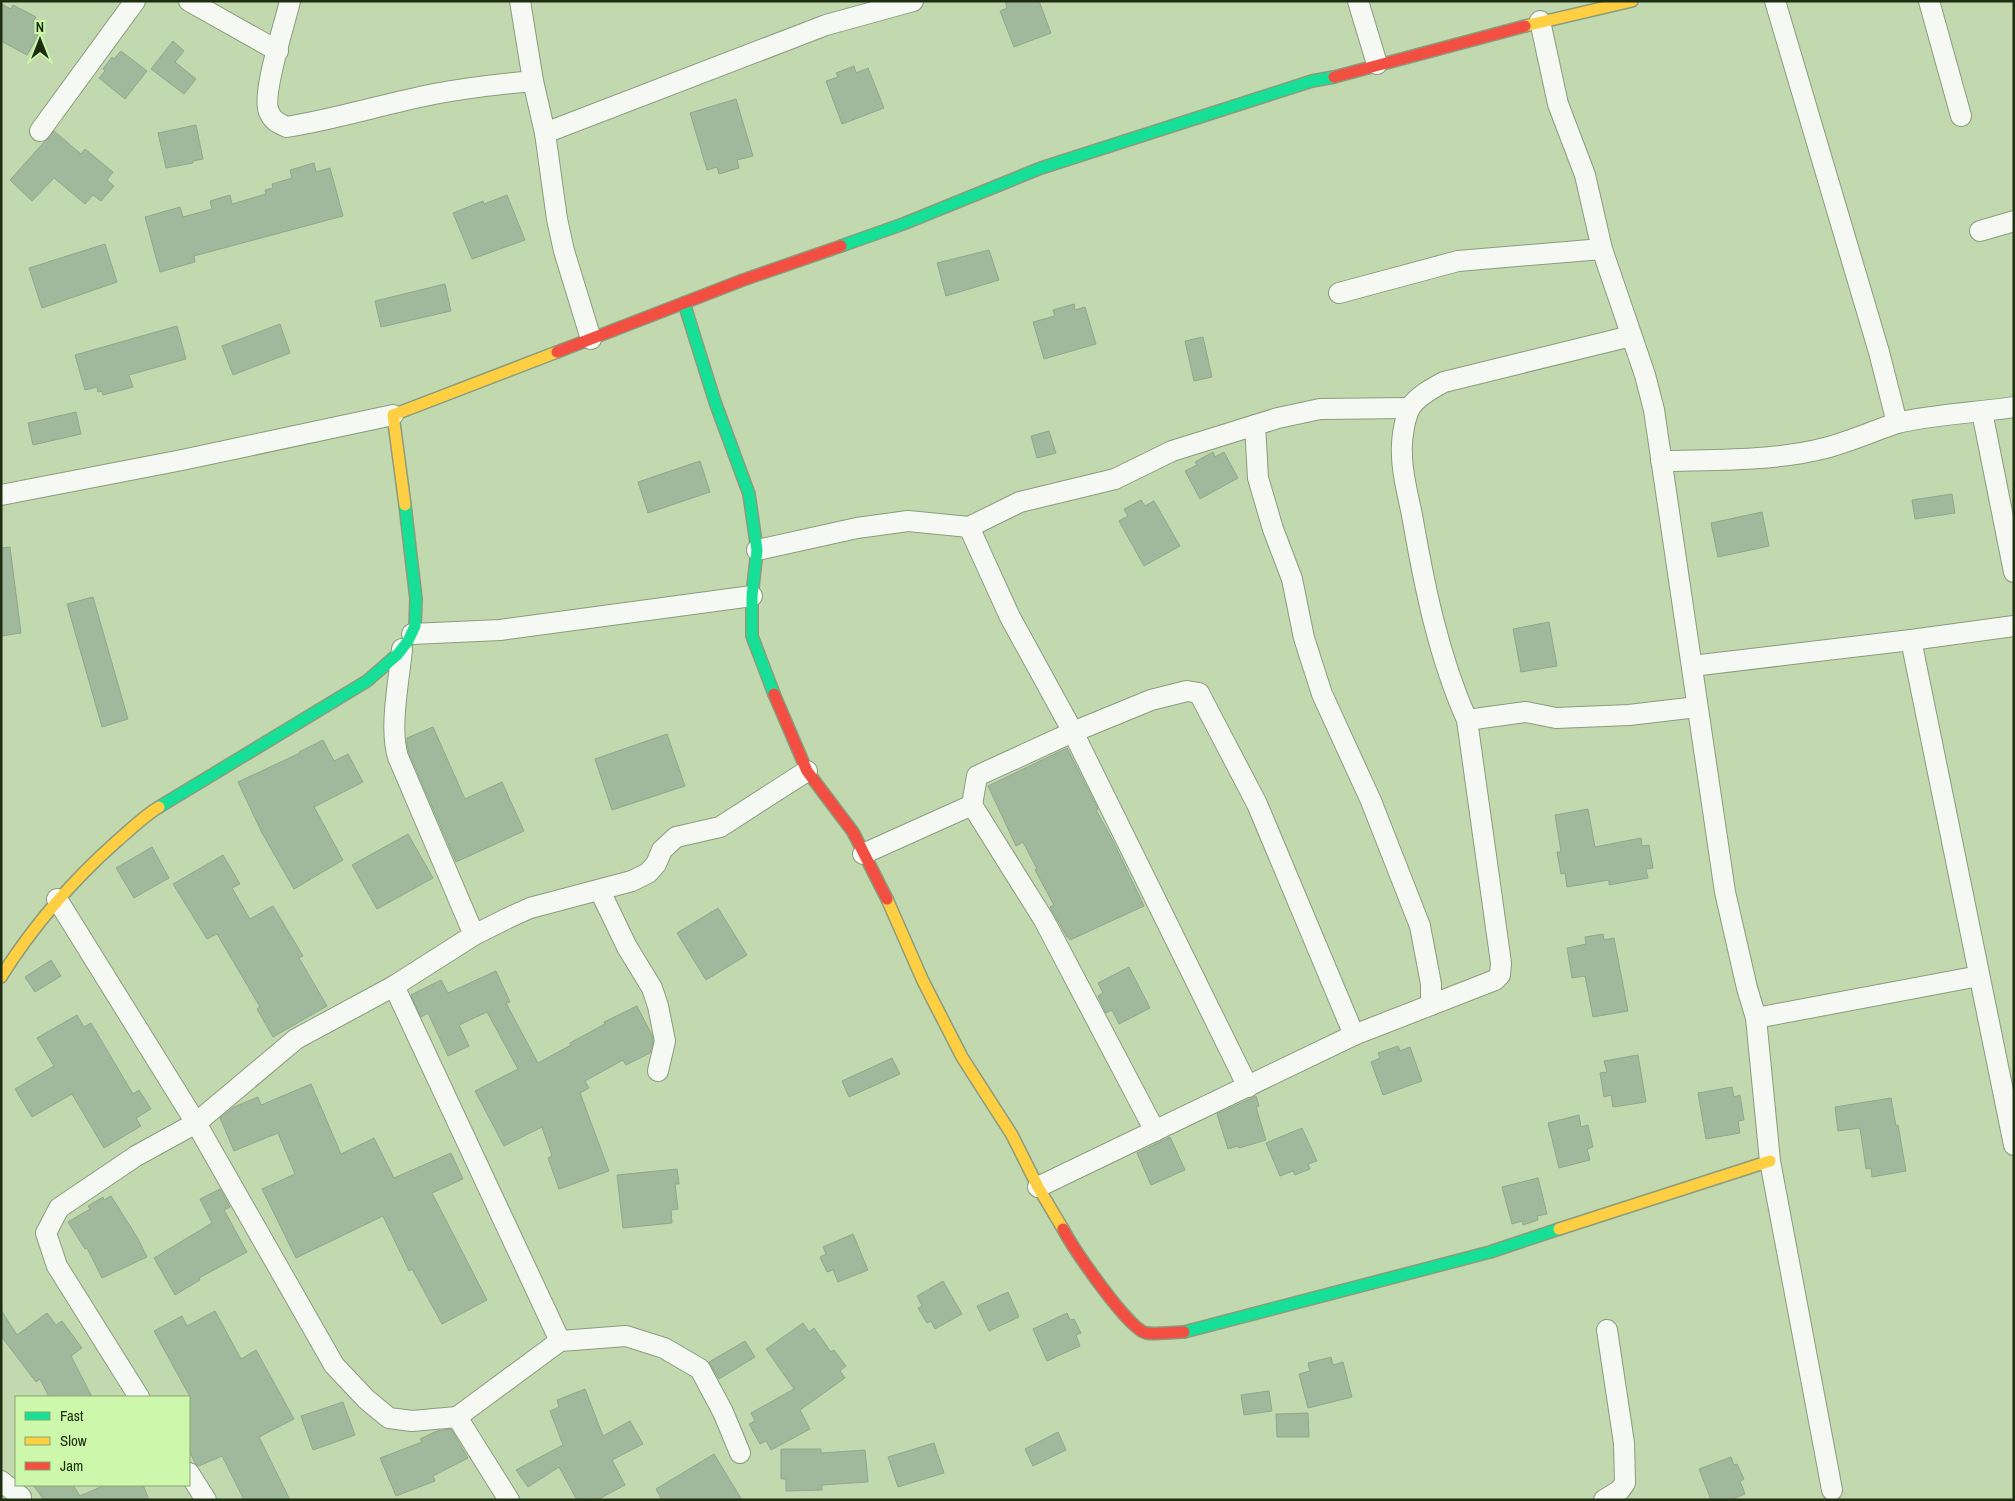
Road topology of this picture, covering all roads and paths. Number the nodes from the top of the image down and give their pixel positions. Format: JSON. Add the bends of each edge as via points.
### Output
{"nodes":[{"id":1,"x":135,"y":1,"type":"edge"},
{"id":2,"x":189,"y":1,"type":"edge"},
{"id":3,"x":290,"y":1,"type":"edge"},
{"id":4,"x":520,"y":1,"type":"edge"},
{"id":5,"x":913,"y":1,"type":"edge"},
{"id":6,"x":1358,"y":1,"type":"edge"},
{"id":7,"x":1632,"y":1,"type":"edge"},
{"id":8,"x":1775,"y":1,"type":"edge"},
{"id":9,"x":1930,"y":1,"type":"edge"},
{"id":10,"x":1540,"y":21,"type":"junction"},
{"id":11,"x":278,"y":51,"type":"junction"},
{"id":12,"x":1377,"y":64,"type":"junction"},
{"id":13,"x":533,"y":81,"type":"junction"},
{"id":14,"x":1961,"y":116,"type":"dead end"},
{"id":15,"x":40,"y":131,"type":"dead end"},
{"id":16,"x":545,"y":133,"type":"junction"},
{"id":17,"x":2014,"y":221,"type":"edge"},
{"id":18,"x":1980,"y":231,"type":"dead end"},
{"id":19,"x":1602,"y":248,"type":"junction"},
{"id":20,"x":1339,"y":293,"type":"dead end"},
{"id":21,"x":684,"y":303,"type":"junction"},
{"id":22,"x":1631,"y":336,"type":"junction"},
{"id":23,"x":591,"y":339,"type":"junction"},
{"id":24,"x":2014,"y":407,"type":"edge"},
{"id":25,"x":1409,"y":408,"type":"junction"},
{"id":26,"x":1982,"y":412,"type":"junction"},
{"id":27,"x":393,"y":415,"type":"junction"},
{"id":28,"x":1897,"y":423,"type":"junction"},
{"id":29,"x":1255,"y":425,"type":"junction"},
{"id":30,"x":1661,"y":461,"type":"junction"},
{"id":31,"x":1,"y":495,"type":"edge"},
{"id":32,"x":969,"y":527,"type":"junction"},
{"id":33,"x":757,"y":550,"type":"junction"},
{"id":34,"x":2014,"y":572,"type":"edge"},
{"id":35,"x":752,"y":596,"type":"junction"},
{"id":36,"x":2014,"y":626,"type":"edge"},
{"id":37,"x":1911,"y":640,"type":"junction"},
{"id":38,"x":407,"y":642,"type":"junction"},
{"id":39,"x":1692,"y":666,"type":"junction"},
{"id":40,"x":1697,"y":707,"type":"junction"},
{"id":41,"x":1467,"y":720,"type":"junction"},
{"id":42,"x":1072,"y":732,"type":"junction"},
{"id":43,"x":807,"y":771,"type":"junction"},
{"id":44,"x":972,"y":805,"type":"junction"},
{"id":45,"x":863,"y":854,"type":"junction"},
{"id":46,"x":600,"y":891,"type":"junction"},
{"id":47,"x":57,"y":898,"type":"junction"},
{"id":48,"x":474,"y":935,"type":"junction"},
{"id":49,"x":1979,"y":976,"type":"junction"},
{"id":50,"x":1,"y":977,"type":"edge"},
{"id":51,"x":394,"y":986,"type":"junction"},
{"id":52,"x":1431,"y":1005,"type":"junction"},
{"id":53,"x":1756,"y":1018,"type":"junction"},
{"id":54,"x":1354,"y":1035,"type":"junction"},
{"id":55,"x":658,"y":1071,"type":"dead end"},
{"id":56,"x":1248,"y":1087,"type":"junction"},
{"id":57,"x":196,"y":1123,"type":"junction"},
{"id":58,"x":1155,"y":1131,"type":"junction"},
{"id":59,"x":2014,"y":1145,"type":"edge"},
{"id":60,"x":1770,"y":1161,"type":"junction"},
{"id":61,"x":1038,"y":1187,"type":"junction"},
{"id":62,"x":1607,"y":1330,"type":"dead end"},
{"id":63,"x":560,"y":1340,"type":"junction"},
{"id":64,"x":137,"y":1396,"type":"edge"},
{"id":65,"x":457,"y":1417,"type":"junction"},
{"id":66,"x":740,"y":1452,"type":"dead end"},
{"id":67,"x":190,"y":1475,"type":"edge"},
{"id":68,"x":1,"y":1481,"type":"edge"},
{"id":69,"x":1832,"y":1490,"type":"dead end"},
{"id":70,"x":24,"y":1494,"type":"edge"},
{"id":71,"x":206,"y":1500,"type":"edge"},
{"id":72,"x":509,"y":1500,"type":"edge"},
{"id":73,"x":1604,"y":1500,"type":"edge"}],
"edges":[{"from":1,"to":15,"type":"street"},
{"from":2,"to":11,"type":"street"},
{"from":3,"to":11,"type":"street"},
{"from":4,"to":13,"type":"street"},
{"from":5,"to":16,"type":"street","via":[[826,25]]},
{"from":6,"to":12,"type":"street"},
{"from":7,"to":10,"type":"street"},
{"from":8,"to":28,"type":"street"},
{"from":9,"to":14,"type":"street"},
{"from":10,"to":12,"type":"street"},
{"from":10,"to":19,"type":"street","via":[[1558,104],[1585,175]]},
{"from":11,"to":13,"type":"street","via":[[267,93],[268,111],[275,122],[286,127],[432,94]]},
{"from":12,"to":21,"type":"street","via":[[1341,76],[1312,81],[1041,168],[903,224]]},
{"from":13,"to":16,"type":"street"},
{"from":16,"to":23,"type":"street","via":[[564,251]]},
{"from":17,"to":18,"type":"street"},
{"from":19,"to":20,"type":"street","via":[[1458,260]]},
{"from":19,"to":22,"type":"street"},
{"from":21,"to":23,"type":"street"},
{"from":21,"to":33,"type":"street","via":[[715,402],[749,494]]},
{"from":22,"to":25,"type":"street","via":[[1444,382]]},
{"from":22,"to":30,"type":"street","via":[[1654,410]]},
{"from":23,"to":27,"type":"street"},
{"from":24,"to":26,"type":"street"},
{"from":25,"to":29,"type":"street","via":[[1320,409]]},
{"from":25,"to":41,"type":"street","via":[[1402,455],[1420,562],[1436,629]]},
{"from":26,"to":28,"type":"street","via":[[1922,417]]},
{"from":26,"to":34,"type":"street"},
{"from":27,"to":31,"type":"street"},
{"from":27,"to":38,"type":"street","via":[[418,610]]},
{"from":28,"to":30,"type":"street","via":[[1825,448],[1791,454]]},
{"from":29,"to":32,"type":"street","via":[[1172,451],[1114,479],[1020,502]]},
{"from":29,"to":52,"type":"street","via":[[1258,478],[1292,579],[1304,638],[1322,694],[1371,801],[1420,926],[1431,984]]},
{"from":30,"to":39,"type":"street"},
{"from":32,"to":33,"type":"street","via":[[908,521],[857,528]]},
{"from":32,"to":42,"type":"street","via":[[1010,617]]},
{"from":33,"to":35,"type":"street"},
{"from":35,"to":38,"type":"street"},
{"from":35,"to":43,"type":"street","via":[[752,636],[758,656]]},
{"from":36,"to":37,"type":"street"},
{"from":37,"to":39,"type":"street"},
{"from":37,"to":49,"type":"street"},
{"from":38,"to":47,"type":"street","via":[[386,667],[367,681],[152,811]]},
{"from":38,"to":48,"type":"street","via":[[394,745]]},
{"from":39,"to":40,"type":"street"},
{"from":40,"to":41,"type":"street","via":[[1629,715],[1556,718],[1526,712]]},
{"from":40,"to":53,"type":"street","via":[[1725,892],[1746,988]]},
{"from":41,"to":52,"type":"street","via":[[1501,969],[1495,980]]},
{"from":42,"to":44,"type":"street","via":[[977,776]]},
{"from":42,"to":54,"type":"street","via":[[1151,700],[1187,690],[1199,693],[1257,804]]},
{"from":42,"to":56,"type":"street"},
{"from":43,"to":45,"type":"street","via":[[853,832]]},
{"from":43,"to":46,"type":"street","via":[[720,827],[676,837],[662,850],[648,873]]},
{"from":44,"to":45,"type":"street"},
{"from":44,"to":58,"type":"street","via":[[1044,920]]},
{"from":45,"to":61,"type":"street","via":[[962,1057],[1012,1135]]},
{"from":46,"to":48,"type":"street","via":[[530,908]]},
{"from":46,"to":55,"type":"street","via":[[655,997],[665,1042]]},
{"from":47,"to":50,"type":"street","via":[[26,937]]},
{"from":47,"to":57,"type":"street"},
{"from":48,"to":51,"type":"street"},
{"from":49,"to":53,"type":"street"},
{"from":49,"to":59,"type":"street"},
{"from":51,"to":57,"type":"street","via":[[296,1039]]},
{"from":51,"to":63,"type":"street"},
{"from":52,"to":54,"type":"street"},
{"from":53,"to":60,"type":"street"},
{"from":54,"to":56,"type":"street"},
{"from":56,"to":58,"type":"street"},
{"from":57,"to":64,"type":"street","via":[[136,1156],[59,1208],[46,1233],[57,1266]]},
{"from":57,"to":65,"type":"street","via":[[334,1365],[389,1418],[412,1421]]},
{"from":58,"to":61,"type":"street"},
{"from":60,"to":61,"type":"street","via":[[1490,1252],[1189,1332],[1146,1333],[1130,1322],[1074,1249]]},
{"from":60,"to":69,"type":"street"},
{"from":62,"to":73,"type":"street","via":[[1624,1443],[1625,1483]]},
{"from":63,"to":65,"type":"street"},
{"from":63,"to":66,"type":"street","via":[[626,1336],[664,1348],[700,1369]]},
{"from":65,"to":72,"type":"street"},
{"from":67,"to":71,"type":"street"},
{"from":68,"to":70,"type":"street"}]}
